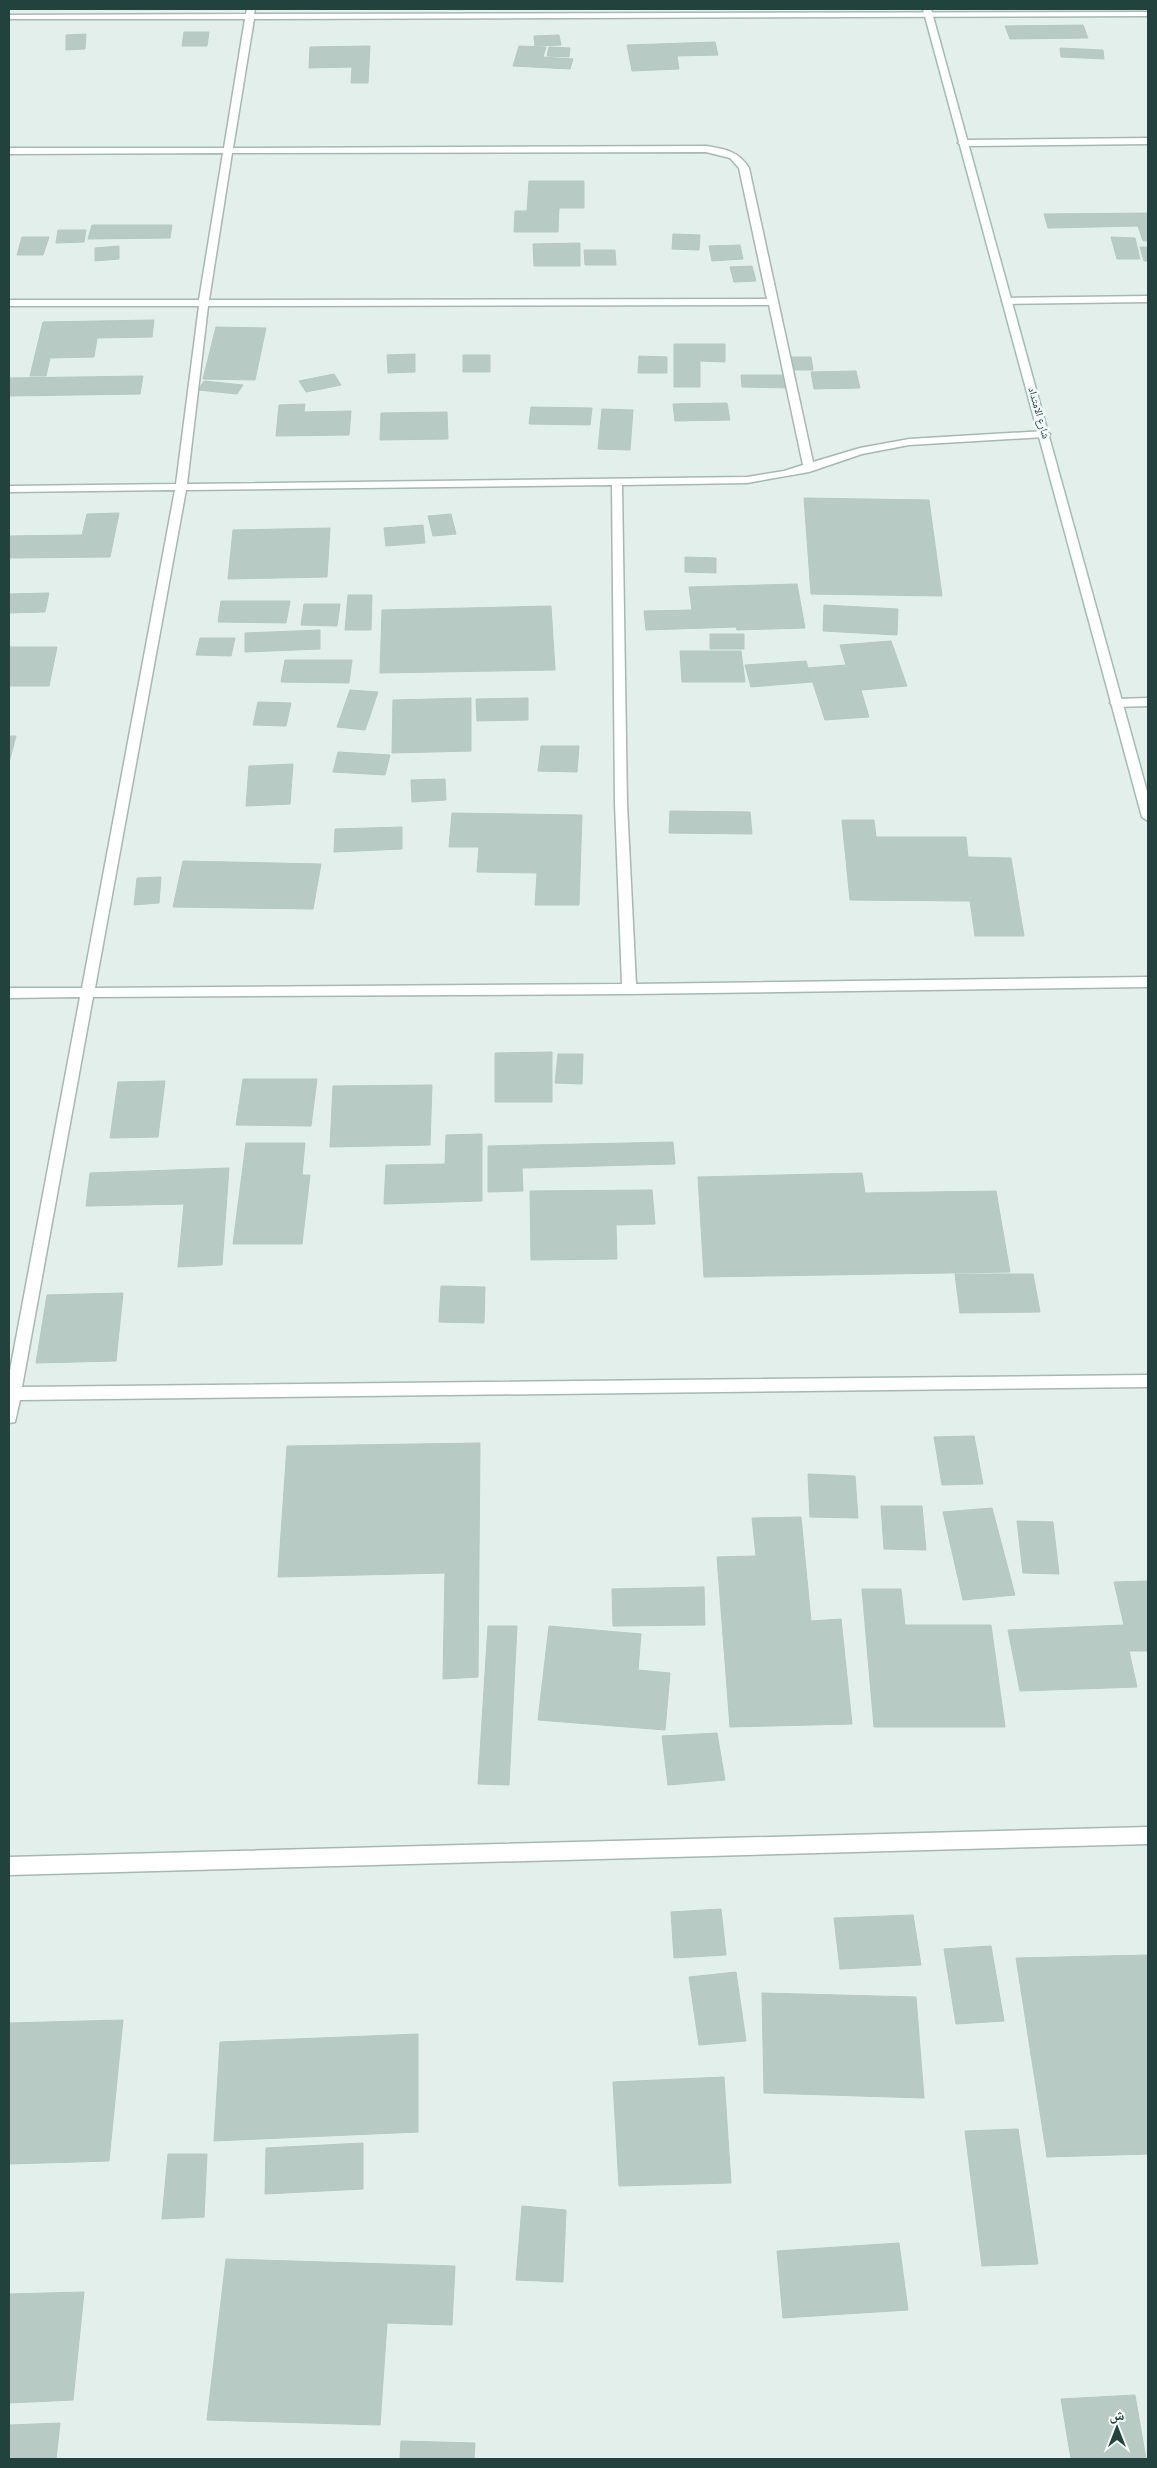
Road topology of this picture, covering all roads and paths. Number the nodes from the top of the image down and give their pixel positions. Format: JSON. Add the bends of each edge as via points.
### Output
{"nodes":[{"id":1,"x":251,"y":12,"type":"edge"},
{"id":2,"x":928,"y":12,"type":"edge"},
{"id":3,"x":1148,"y":14,"type":"edge"},
{"id":4,"x":9,"y":16,"type":"edge"},
{"id":5,"x":1148,"y":141,"type":"edge"},
{"id":6,"x":963,"y":143,"type":"junction"},
{"id":7,"x":229,"y":149,"type":"junction"},
{"id":8,"x":9,"y":151,"type":"edge"},
{"id":9,"x":1148,"y":299,"type":"edge"},
{"id":10,"x":1007,"y":301,"type":"junction"},
{"id":11,"x":204,"y":302,"type":"junction"},
{"id":12,"x":774,"y":302,"type":"junction"},
{"id":13,"x":9,"y":303,"type":"edge"},
{"id":14,"x":1045,"y":434,"type":"junction"},
{"id":15,"x":809,"y":469,"type":"junction"},
{"id":16,"x":616,"y":482,"type":"junction"},
{"id":17,"x":181,"y":487,"type":"junction"},
{"id":18,"x":9,"y":489,"type":"edge"},
{"id":19,"x":1148,"y":702,"type":"edge"},
{"id":20,"x":1116,"y":703,"type":"junction"},
{"id":21,"x":1148,"y":817,"type":"edge"},
{"id":22,"x":1148,"y":982,"type":"edge"},
{"id":23,"x":629,"y":989,"type":"junction"},
{"id":24,"x":89,"y":991,"type":"junction"},
{"id":25,"x":9,"y":993,"type":"edge"},
{"id":26,"x":1148,"y":1380,"type":"edge"},
{"id":27,"x":11,"y":1394,"type":"edge"},
{"id":28,"x":9,"y":1416,"type":"edge"},
{"id":29,"x":1148,"y":1835,"type":"edge"},
{"id":30,"x":9,"y":1866,"type":"edge"}],
"edges":[{"from":1,"to":2,"type":"street"},
{"from":1,"to":4,"type":"street"},
{"from":1,"to":7,"type":"street"},
{"from":2,"to":3,"type":"street"},
{"from":2,"to":6,"type":"street","name":"شارع الامتداد"},
{"from":5,"to":6,"type":"street"},
{"from":6,"to":10,"type":"street","name":"شارع الامتداد"},
{"from":7,"to":8,"type":"street"},
{"from":7,"to":11,"type":"street"},
{"from":7,"to":12,"type":"street","via":[[706,149],[728,152],[740,159],[744,168]]},
{"from":9,"to":10,"type":"street"},
{"from":10,"to":14,"type":"street","name":"شارع الامتداد"},
{"from":11,"to":12,"type":"street"},
{"from":11,"to":13,"type":"street"},
{"from":11,"to":17,"type":"street"},
{"from":12,"to":15,"type":"street"},
{"from":14,"to":15,"type":"street","via":[[909,442],[860,451]]},
{"from":14,"to":20,"type":"street","name":"شارع الامتداد"},
{"from":15,"to":16,"type":"street","via":[[746,480]]},
{"from":16,"to":17,"type":"street"},
{"from":16,"to":23,"type":"street","via":[[621,804]]},
{"from":17,"to":18,"type":"street"},
{"from":17,"to":24,"type":"street"},
{"from":19,"to":20,"type":"street"},
{"from":20,"to":21,"type":"street","name":"شارع الامتداد"},
{"from":22,"to":23,"type":"street"},
{"from":23,"to":24,"type":"street"},
{"from":24,"to":25,"type":"street"},
{"from":24,"to":27,"type":"street"},
{"from":26,"to":27,"type":"street"},
{"from":27,"to":28,"type":"street"},
{"from":29,"to":30,"type":"street"}]}
